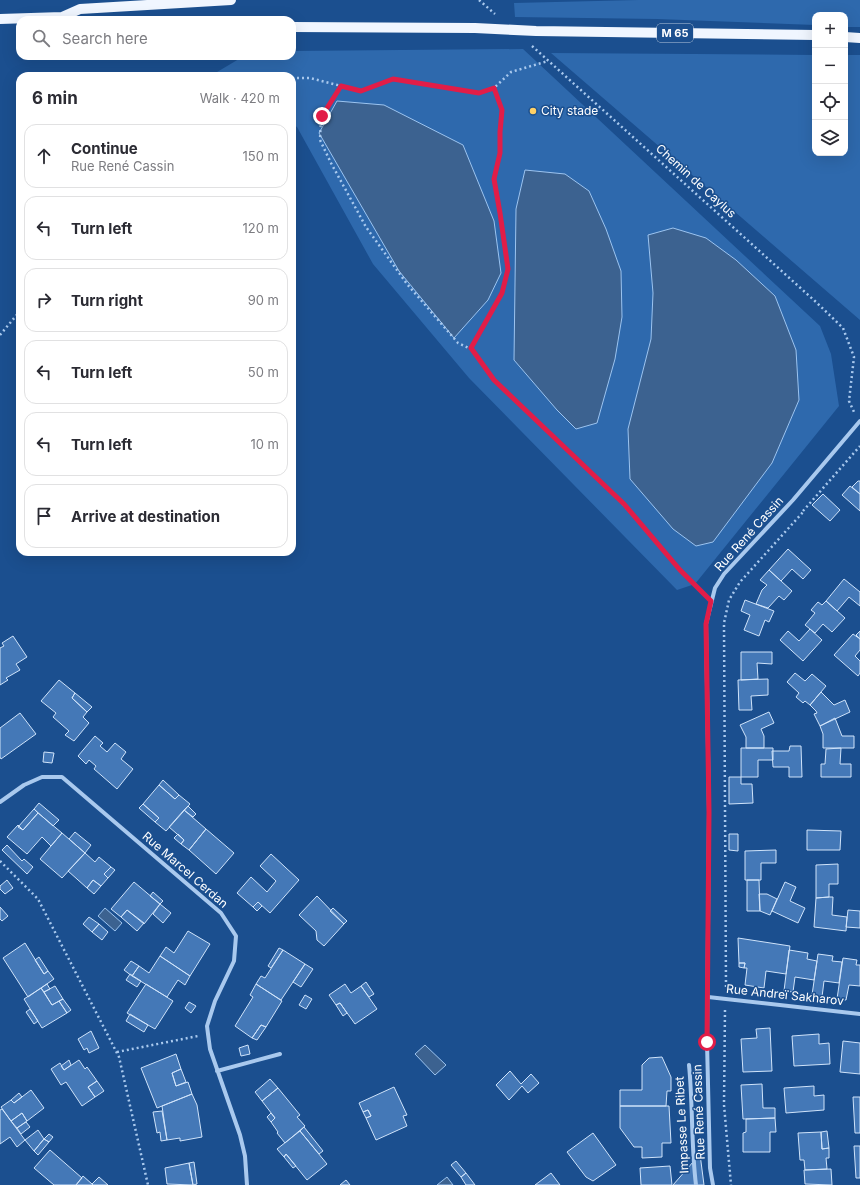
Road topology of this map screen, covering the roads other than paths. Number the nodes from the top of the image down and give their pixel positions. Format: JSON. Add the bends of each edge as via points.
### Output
{"nodes":[{"id":1,"x":231,"y":0,"type":"edge"},
{"id":2,"x":69,"y":16,"type":"edge"},
{"id":3,"x":0,"y":19,"type":"edge"},
{"id":4,"x":16,"y":19,"type":"edge"},
{"id":5,"x":296,"y":27,"type":"edge"},
{"id":6,"x":812,"y":35,"type":"edge"},
{"id":7,"x":848,"y":37,"type":"edge"},
{"id":8,"x":860,"y":38,"type":"edge"},
{"id":9,"x":860,"y":421,"type":"edge"},
{"id":10,"x":0,"y":802,"type":"edge"},
{"id":11,"x":708,"y":997,"type":"junction"},
{"id":12,"x":860,"y":1014,"type":"edge"},
{"id":13,"x":280,"y":1054,"type":"dead end"},
{"id":14,"x":689,"y":1065,"type":"dead end"},
{"id":15,"x":217,"y":1071,"type":"junction"},
{"id":16,"x":247,"y":1185,"type":"edge"},
{"id":17,"x":696,"y":1185,"type":"edge"},
{"id":18,"x":713,"y":1185,"type":"edge"}],
"edges":[{"from":1,"to":2,"type":"main road","via":[[80,9]]},
{"from":3,"to":4,"type":"main road"},
{"from":5,"to":6,"type":"main road","number":"M 65"},
{"from":7,"to":8,"type":"main road"},
{"from":9,"to":11,"type":"street","name":"Rue René Cassin","via":[[793,500],[724,574],[715,588],[711,601],[706,624]]},
{"from":10,"to":15,"type":"street","name":"Rue Marcel Cerdan","via":[[24,785],[42,777],[62,777],[221,913],[236,936],[234,961],[215,1001],[207,1026],[210,1049]]},
{"from":11,"to":12,"type":"street","name":"Rue Andreï Sakharov"},
{"from":11,"to":18,"type":"street","name":"Rue René Cassin","via":[[710,1168]]},
{"from":13,"to":15,"type":"street"},
{"from":14,"to":17,"type":"street","name":"Impasse Le Ribet"},
{"from":15,"to":16,"type":"street","name":"Rue Marcel Cerdan","via":[[240,1135],[245,1156]]}]}
